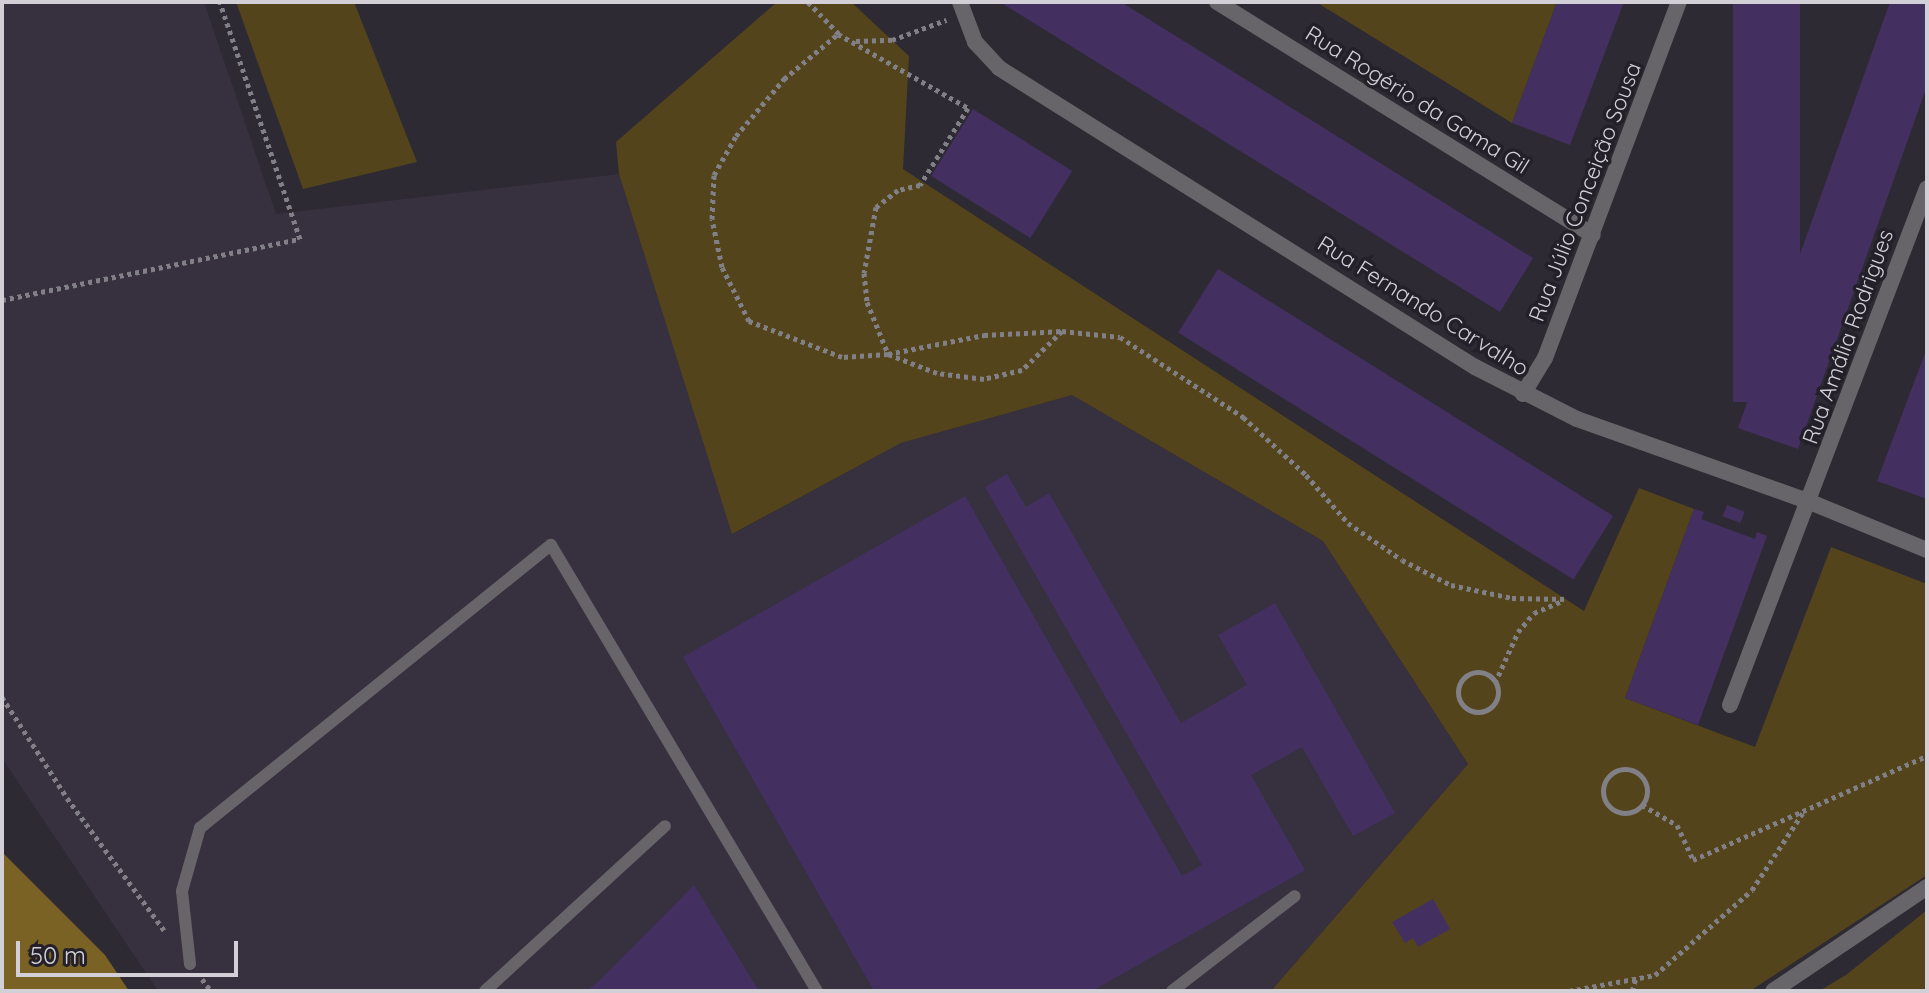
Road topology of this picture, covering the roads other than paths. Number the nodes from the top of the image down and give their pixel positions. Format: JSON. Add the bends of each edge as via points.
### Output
{"nodes":[{"id":1,"x":1217,"y":2,"type":"edge"},
{"id":2,"x":1679,"y":2,"type":"edge"},
{"id":3,"x":961,"y":8,"type":"edge"},
{"id":4,"x":1927,"y":188,"type":"edge"},
{"id":5,"x":1593,"y":235,"type":"junction"},
{"id":6,"x":1523,"y":394,"type":"junction"},
{"id":7,"x":1810,"y":502,"type":"junction"},
{"id":8,"x":1927,"y":550,"type":"edge"},
{"id":9,"x":1730,"y":705,"type":"dead end"},
{"id":10,"x":665,"y":826,"type":"dead end"},
{"id":11,"x":1927,"y":887,"type":"edge"},
{"id":12,"x":1295,"y":896,"type":"dead end"},
{"id":13,"x":190,"y":964,"type":"road end"},
{"id":14,"x":1189,"y":979,"type":"junction"},
{"id":15,"x":485,"y":991,"type":"edge"},
{"id":16,"x":817,"y":991,"type":"edge"},
{"id":17,"x":1172,"y":991,"type":"edge"},
{"id":18,"x":1198,"y":991,"type":"edge"},
{"id":19,"x":1773,"y":991,"type":"edge"}],
"edges":[{"from":1,"to":5,"type":"street","name":"Rua Rogério da Gama Gil"},
{"from":2,"to":5,"type":"street","name":"Rua Júlio Conceição Sousa"},
{"from":3,"to":6,"type":"street","name":"Rua Fernando Carvalho","via":[[975,42],[999,68]]},
{"from":4,"to":7,"type":"street","name":"Rua Amália Rodrigues"},
{"from":5,"to":6,"type":"street","name":"Rua Júlio Conceição Sousa","via":[[1545,358]]},
{"from":6,"to":7,"type":"street","name":"Rua Fernando Carvalho","via":[[1577,419]]},
{"from":7,"to":8,"type":"street","name":"Rua Fernando Carvalho"},
{"from":7,"to":9,"type":"street","name":"Rua Amália Rodrigues"},
{"from":10,"to":15,"type":"lane"},
{"from":11,"to":19,"type":"street"},
{"from":12,"to":14,"type":"lane"},
{"from":13,"to":16,"type":"lane","via":[[182,891],[200,828],[551,545]]},
{"from":14,"to":17,"type":"lane"},
{"from":14,"to":18,"type":"lane"}]}
